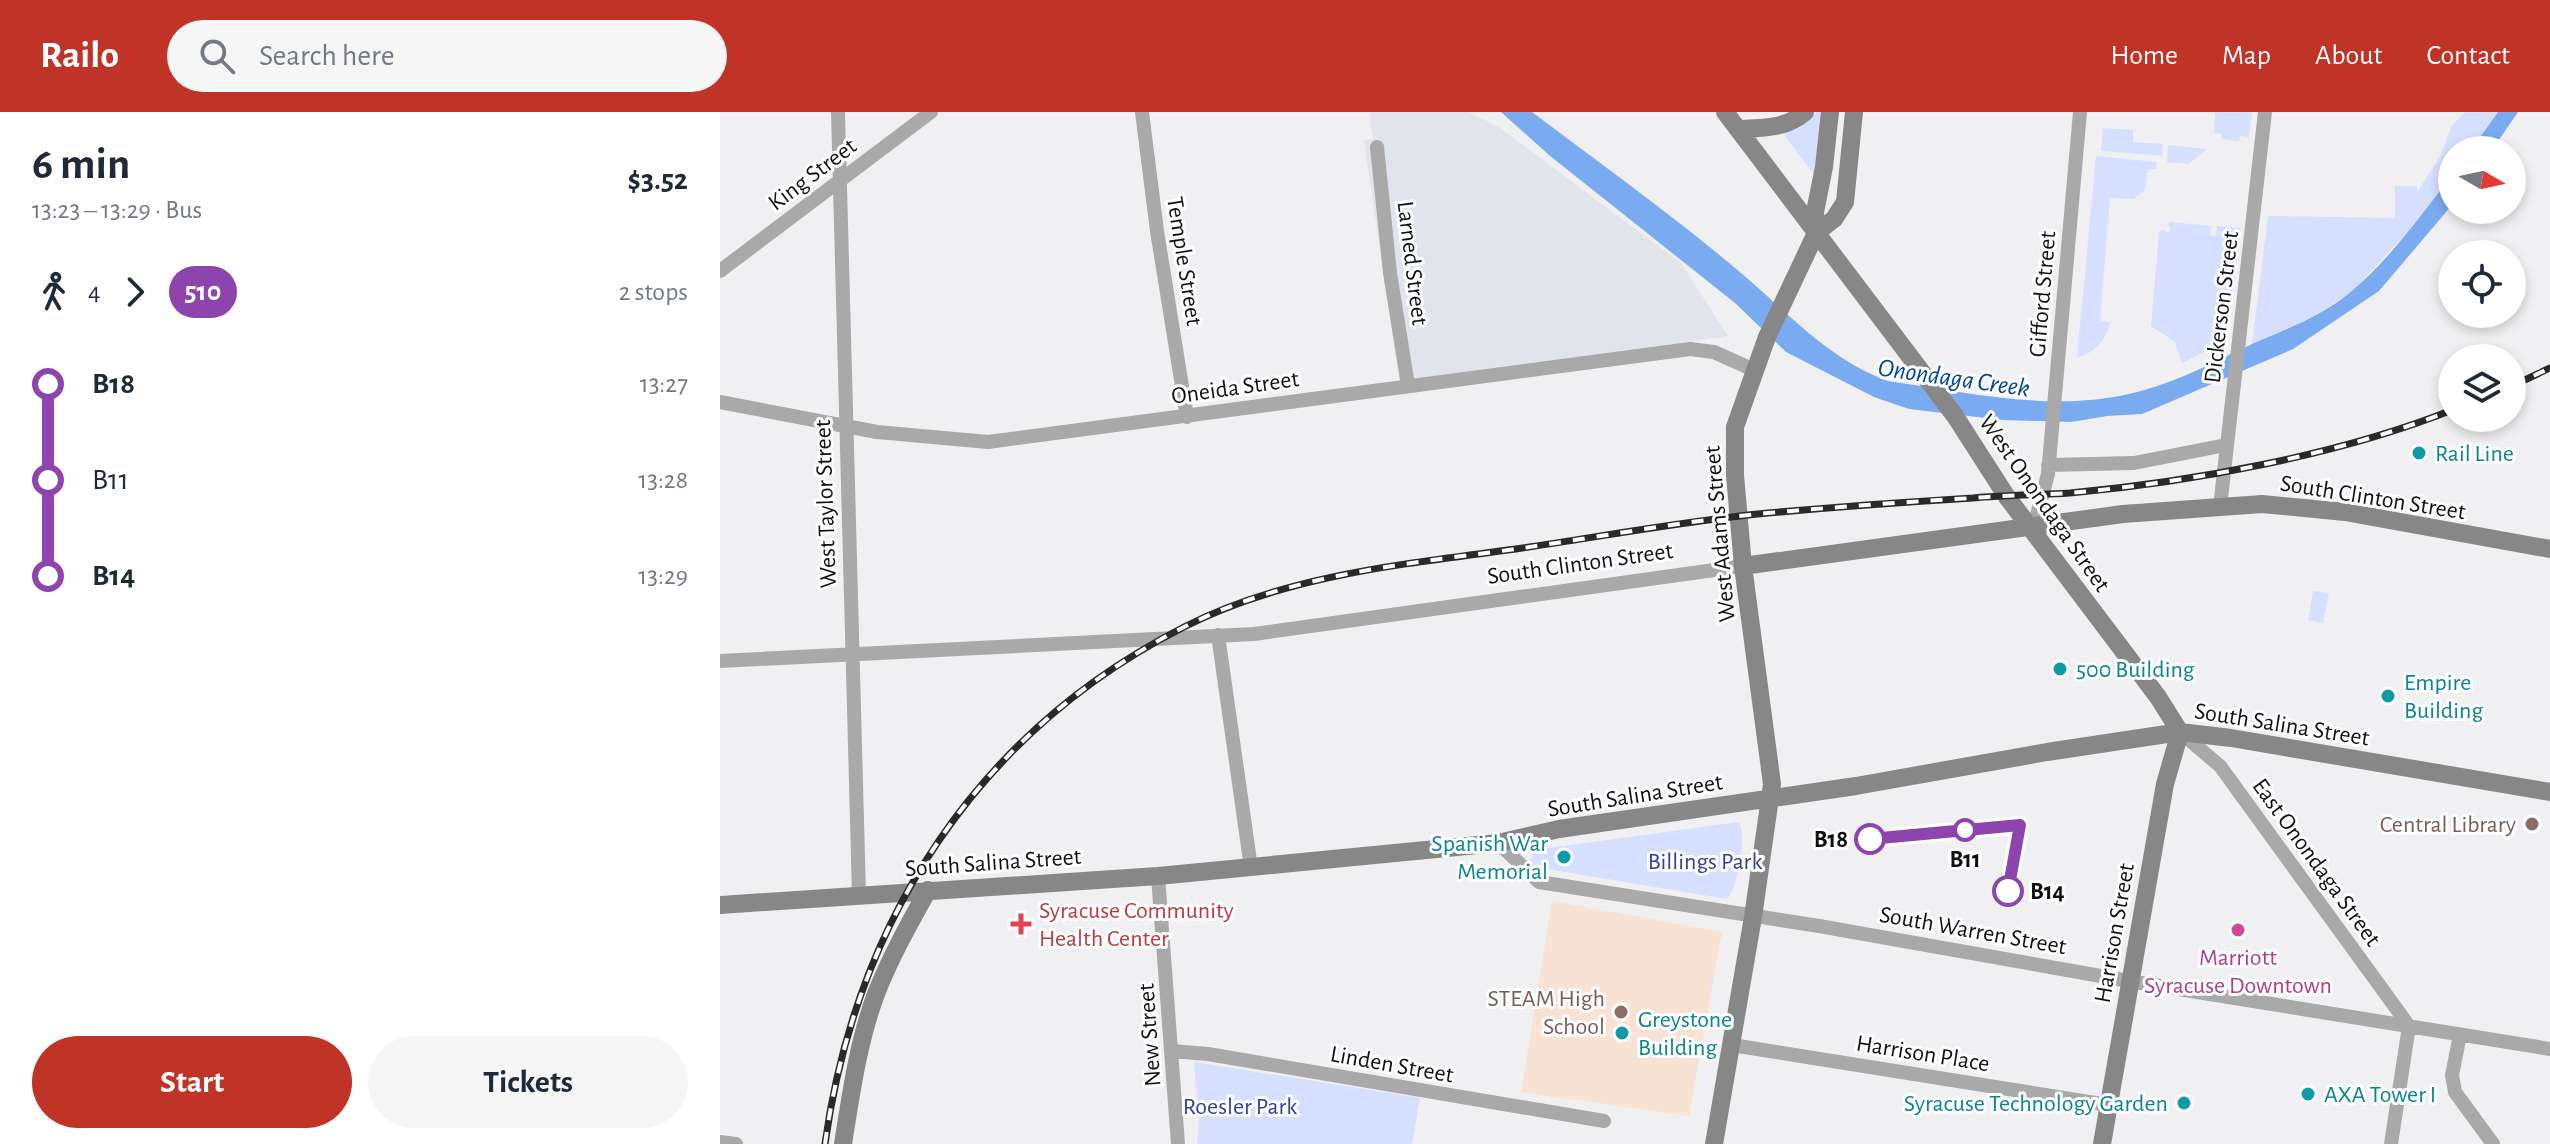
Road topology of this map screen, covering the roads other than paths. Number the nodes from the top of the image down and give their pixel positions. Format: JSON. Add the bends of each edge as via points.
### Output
{"nodes":[{"id":1,"x":838,"y":112,"type":"edge"},
{"id":2,"x":931,"y":112,"type":"edge"},
{"id":3,"x":1142,"y":112,"type":"edge"},
{"id":4,"x":1725,"y":112,"type":"edge"},
{"id":5,"x":1805,"y":112,"type":"edge"},
{"id":6,"x":1830,"y":112,"type":"edge"},
{"id":7,"x":1854,"y":112,"type":"edge"},
{"id":8,"x":2080,"y":112,"type":"edge"},
{"id":9,"x":2265,"y":112,"type":"edge"},
{"id":10,"x":1738,"y":129,"type":"junction"},
{"id":11,"x":1377,"y":147,"type":"dead end"},
{"id":12,"x":840,"y":181,"type":"junction"},
{"id":13,"x":1816,"y":233,"type":"junction"},
{"id":14,"x":720,"y":271,"type":"edge"},
{"id":15,"x":1754,"y":370,"type":"junction"},
{"id":16,"x":1408,"y":385,"type":"junction"},
{"id":17,"x":720,"y":402,"type":"edge"},
{"id":18,"x":1187,"y":417,"type":"junction"},
{"id":19,"x":844,"y":425,"type":"junction"},
{"id":20,"x":2226,"y":445,"type":"junction"},
{"id":21,"x":2048,"y":465,"type":"junction"},
{"id":22,"x":2220,"y":507,"type":"junction"},
{"id":23,"x":2032,"y":526,"type":"junction"},
{"id":24,"x":2550,"y":549,"type":"edge"},
{"id":25,"x":1743,"y":566,"type":"junction"},
{"id":26,"x":1218,"y":635,"type":"junction"},
{"id":27,"x":852,"y":653,"type":"junction"},
{"id":28,"x":720,"y":661,"type":"edge"},
{"id":29,"x":2180,"y":732,"type":"junction"},
{"id":30,"x":2550,"y":792,"type":"edge"},
{"id":31,"x":1771,"y":799,"type":"junction"},
{"id":32,"x":1498,"y":843,"type":"junction"},
{"id":33,"x":1251,"y":868,"type":"junction"},
{"id":34,"x":1158,"y":876,"type":"junction"},
{"id":35,"x":928,"y":890,"type":"junction"},
{"id":36,"x":859,"y":895,"type":"junction"},
{"id":37,"x":720,"y":905,"type":"edge"},
{"id":38,"x":1753,"y":917,"type":"junction"},
{"id":39,"x":2129,"y":981,"type":"junction"},
{"id":40,"x":2409,"y":1026,"type":"junction"},
{"id":41,"x":2460,"y":1035,"type":"junction"},
{"id":42,"x":1732,"y":1045,"type":"junction"},
{"id":43,"x":2550,"y":1049,"type":"edge"},
{"id":44,"x":1172,"y":1051,"type":"junction"},
{"id":45,"x":2108,"y":1105,"type":"junction"},
{"id":46,"x":1604,"y":1121,"type":"dead end"},
{"id":47,"x":720,"y":1142,"type":"edge"},
{"id":48,"x":736,"y":1144,"type":"edge"},
{"id":49,"x":843,"y":1144,"type":"edge"},
{"id":50,"x":1178,"y":1144,"type":"edge"},
{"id":51,"x":1714,"y":1144,"type":"edge"},
{"id":52,"x":2102,"y":1144,"type":"edge"},
{"id":53,"x":2391,"y":1144,"type":"edge"},
{"id":54,"x":2493,"y":1144,"type":"edge"}],
"edges":[{"from":1,"to":12,"type":"street","name":"West Taylor Street"},
{"from":2,"to":12,"type":"street","name":"King Street"},
{"from":3,"to":18,"type":"street","name":"Temple Street"},
{"from":4,"to":10,"type":"main road","name":"West Onondaga Street"},
{"from":5,"to":10,"type":"main road","via":[[1780,126]]},
{"from":6,"to":13,"type":"main road"},
{"from":7,"to":13,"type":"main road","via":[[1845,202]]},
{"from":8,"to":21,"type":"street","name":"Gifford Street"},
{"from":9,"to":20,"type":"street","name":"Dickerson Street"},
{"from":10,"to":13,"type":"main road","name":"West Onondaga Street"},
{"from":11,"to":16,"type":"street","name":"Larned Street"},
{"from":12,"to":14,"type":"street","name":"King Street"},
{"from":12,"to":19,"type":"street","name":"West Taylor Street"},
{"from":13,"to":15,"type":"main road","name":"West Adams Street"},
{"from":13,"to":23,"type":"main road","name":"West Onondaga Street"},
{"from":15,"to":16,"type":"street","name":"Oneida Street","via":[[1714,352],[1690,349]]},
{"from":15,"to":25,"type":"main road","name":"West Adams Street","via":[[1735,427]]},
{"from":16,"to":18,"type":"street","name":"Oneida Street"},
{"from":17,"to":19,"type":"street","name":"Oneida Street"},
{"from":18,"to":19,"type":"street","name":"Oneida Street","via":[[988,442]]},
{"from":19,"to":27,"type":"street","name":"West Taylor Street"},
{"from":20,"to":21,"type":"street","via":[[2134,463]]},
{"from":20,"to":22,"type":"street","name":"Dickerson Street"},
{"from":21,"to":23,"type":"street","name":"Gifford Street"},
{"from":22,"to":23,"type":"main road","name":"South Clinton Street"},
{"from":22,"to":24,"type":"main road","name":"South Clinton Street","via":[[2262,504],[2345,512]]},
{"from":23,"to":25,"type":"main road","name":"South Clinton Street"},
{"from":23,"to":29,"type":"main road","name":"West Onondaga Street"},
{"from":25,"to":26,"type":"street","name":"South Clinton Street"},
{"from":25,"to":31,"type":"main road","name":"West Adams Street"},
{"from":26,"to":27,"type":"street","name":"South Clinton Street"},
{"from":26,"to":33,"type":"street"},
{"from":27,"to":28,"type":"street","name":"South Clinton Street"},
{"from":27,"to":36,"type":"street","name":"West Taylor Street"},
{"from":29,"to":30,"type":"main road","name":"South Salina Street"},
{"from":29,"to":31,"type":"main road","name":"South Salina Street"},
{"from":29,"to":39,"type":"main road","name":"Harrison Street","via":[[2165,784]]},
{"from":29,"to":40,"type":"street","name":"East Onondaga Street","via":[[2220,766]]},
{"from":31,"to":32,"type":"main road","name":"South Salina Street","via":[[1559,829]]},
{"from":31,"to":38,"type":"main road","name":"West Adams Street"},
{"from":32,"to":33,"type":"main road","name":"South Salina Street"},
{"from":32,"to":38,"type":"street","name":"South Warren Street","via":[[1539,882]]},
{"from":33,"to":34,"type":"main road","name":"South Salina Street"},
{"from":34,"to":35,"type":"main road","name":"South Salina Street"},
{"from":34,"to":44,"type":"street","name":"New Street"},
{"from":35,"to":36,"type":"main road","name":"South Salina Street"},
{"from":35,"to":49,"type":"main road","via":[[875,995],[858,1052]]},
{"from":36,"to":37,"type":"main road","name":"South Salina Street"},
{"from":38,"to":39,"type":"street","name":"South Warren Street"},
{"from":38,"to":42,"type":"main road","name":"West Adams Street"},
{"from":39,"to":40,"type":"street","name":"South Warren Street"},
{"from":39,"to":45,"type":"main road","name":"Harrison Street"},
{"from":40,"to":41,"type":"street","name":"South Warren Street"},
{"from":40,"to":53,"type":"street"},
{"from":41,"to":43,"type":"street","name":"South Warren Street"},
{"from":41,"to":54,"type":"street","via":[[2452,1075],[2455,1092]]},
{"from":42,"to":45,"type":"street","name":"Harrison Place"},
{"from":42,"to":51,"type":"main road","name":"West Adams Street"},
{"from":44,"to":46,"type":"street","name":"Linden Street"},
{"from":44,"to":50,"type":"street","name":"New Street"},
{"from":45,"to":52,"type":"main road","name":"Harrison Street"},
{"from":47,"to":48,"type":"street"}]}
